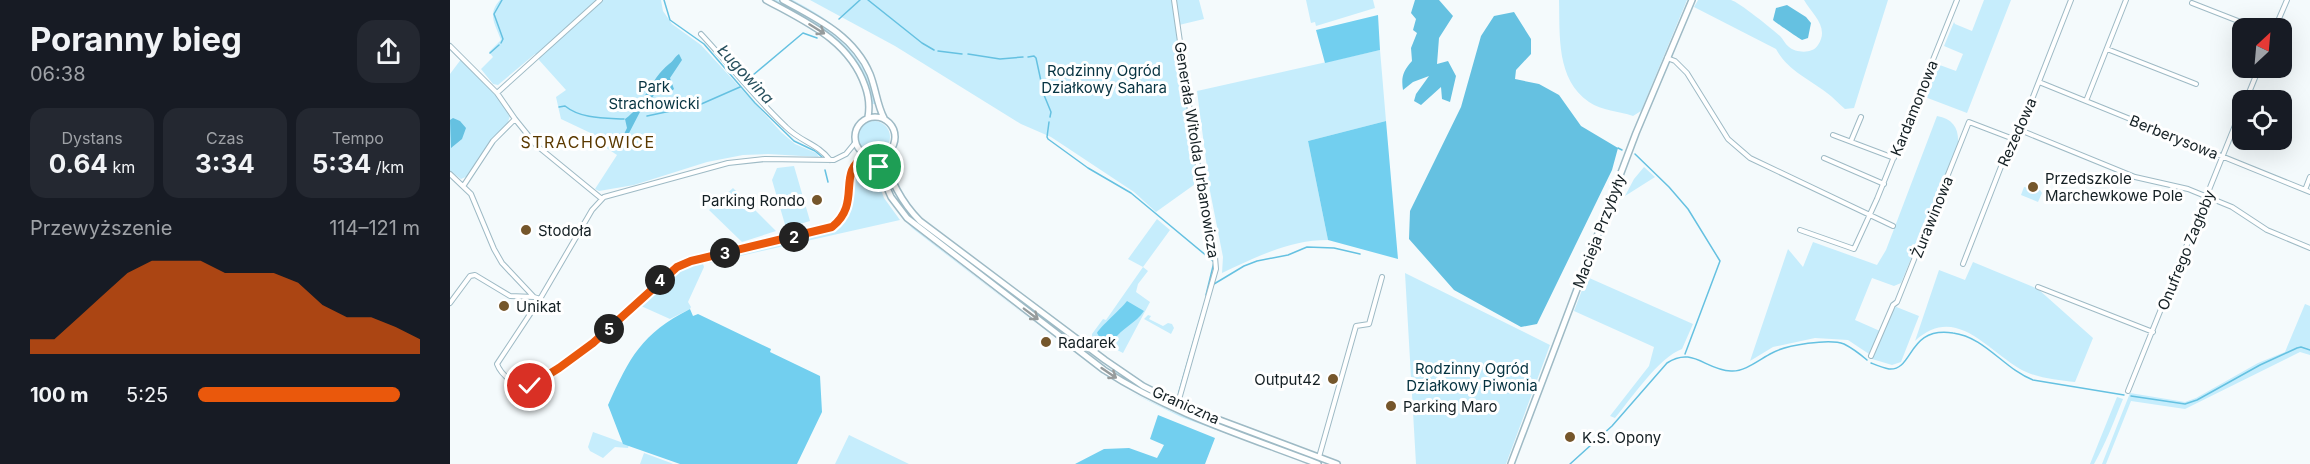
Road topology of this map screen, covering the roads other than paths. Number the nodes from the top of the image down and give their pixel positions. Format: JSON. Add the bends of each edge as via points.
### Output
{"nodes":[{"id":1,"x":600,"y":0,"type":"edge"},
{"id":2,"x":766,"y":0,"type":"edge"},
{"id":3,"x":783,"y":0,"type":"edge"},
{"id":4,"x":1174,"y":0,"type":"edge"},
{"id":5,"x":1692,"y":0,"type":"edge"},
{"id":6,"x":1958,"y":0,"type":"edge"},
{"id":7,"x":2071,"y":0,"type":"edge"},
{"id":8,"x":2126,"y":0,"type":"edge"},
{"id":9,"x":2286,"y":0,"type":"edge"},
{"id":10,"x":2192,"y":3,"type":"dead end"},
{"id":11,"x":2279,"y":18,"type":"edge"},
{"id":12,"x":2232,"y":19,"type":"edge"},
{"id":13,"x":701,"y":34,"type":"dead end"},
{"id":14,"x":450,"y":46,"type":"edge"},
{"id":15,"x":2107,"y":49,"type":"junction"},
{"id":16,"x":1667,"y":58,"type":"junction"},
{"id":17,"x":2039,"y":82,"type":"junction"},
{"id":18,"x":2196,"y":84,"type":"dead end"},
{"id":19,"x":497,"y":93,"type":"junction"},
{"id":20,"x":2086,"y":101,"type":"junction"},
{"id":21,"x":868,"y":117,"type":"junction"},
{"id":22,"x":1860,"y":117,"type":"dead end"},
{"id":23,"x":884,"y":118,"type":"junction"},
{"id":24,"x":515,"y":119,"type":"junction"},
{"id":25,"x":2020,"y":130,"type":"junction"},
{"id":26,"x":2232,"y":134,"type":"edge"},
{"id":27,"x":1833,"y":135,"type":"dead end"},
{"id":28,"x":2016,"y":140,"type":"junction"},
{"id":29,"x":1851,"y":141,"type":"junction"},
{"id":30,"x":855,"y":144,"type":"junction"},
{"id":31,"x":888,"y":153,"type":"junction"},
{"id":32,"x":866,"y":156,"type":"junction"},
{"id":33,"x":2223,"y":157,"type":"junction"},
{"id":34,"x":874,"y":158,"type":"junction"},
{"id":35,"x":1824,"y":158,"type":"dead end"},
{"id":36,"x":1894,"y":158,"type":"junction"},
{"id":37,"x":831,"y":160,"type":"junction"},
{"id":38,"x":450,"y":174,"type":"edge"},
{"id":39,"x":2310,"y":177,"type":"edge"},
{"id":40,"x":1884,"y":184,"type":"junction"},
{"id":41,"x":464,"y":185,"type":"junction"},
{"id":42,"x":2307,"y":191,"type":"edge"},
{"id":43,"x":2207,"y":197,"type":"junction"},
{"id":44,"x":602,"y":199,"type":"junction"},
{"id":45,"x":1870,"y":215,"type":"junction"},
{"id":46,"x":1893,"y":226,"type":"dead end"},
{"id":47,"x":1800,"y":230,"type":"dead end"},
{"id":48,"x":2310,"y":248,"type":"edge"},
{"id":49,"x":1963,"y":264,"type":"dead end"},
{"id":50,"x":1382,"y":277,"type":"dead end"},
{"id":51,"x":2038,"y":287,"type":"dead end"},
{"id":52,"x":534,"y":297,"type":"junction"},
{"id":53,"x":540,"y":299,"type":"junction"},
{"id":54,"x":450,"y":303,"type":"edge"},
{"id":55,"x":1051,"y":319,"type":"junction"},
{"id":56,"x":1046,"y":325,"type":"junction"},
{"id":57,"x":2153,"y":332,"type":"junction"},
{"id":58,"x":1871,"y":356,"type":"dead end"},
{"id":59,"x":2128,"y":391,"type":"dead end"},
{"id":60,"x":1178,"y":404,"type":"junction"},
{"id":61,"x":1318,"y":461,"type":"edge"},
{"id":62,"x":1337,"y":464,"type":"edge"},
{"id":63,"x":1511,"y":464,"type":"edge"}],
"edges":[{"from":1,"to":19,"type":"street"},
{"from":2,"to":21,"type":"main road","one_way":true,"via":[[826,34],[846,53],[868,94]]},
{"from":3,"to":23,"type":"main road","via":[[825,23],[854,49],[869,73]]},
{"from":4,"to":60,"type":"street","name":"Generała Witolda Urbanowicza","via":[[1207,229],[1216,263]]},
{"from":5,"to":16,"type":"main road","name":"Macieja Przybyły"},
{"from":6,"to":36,"type":"street","name":"Kardamonowa"},
{"from":7,"to":17,"type":"street","name":"Rezedowa"},
{"from":8,"to":15,"type":"street"},
{"from":9,"to":11,"type":"street"},
{"from":10,"to":12,"type":"street"},
{"from":13,"to":37,"type":"street","via":[[780,122]]},
{"from":14,"to":19,"type":"street"},
{"from":15,"to":18,"type":"street"},
{"from":15,"to":20,"type":"street"},
{"from":16,"to":45,"type":"street","via":[[1688,73],[1734,145],[1750,158]]},
{"from":16,"to":63,"type":"main road","name":"Macieja Przybyły"},
{"from":17,"to":20,"type":"street","name":"Berberysowa"},
{"from":17,"to":25,"type":"street","name":"Rezedowa"},
{"from":19,"to":24,"type":"street"},
{"from":20,"to":33,"type":"street","name":"Berberysowa"},
{"from":21,"to":23,"type":"main road"},
{"from":21,"to":30,"type":"main road","via":[[856,127]]},
{"from":22,"to":29,"type":"street"},
{"from":23,"to":31,"type":"main road","via":[[895,138]]},
{"from":24,"to":41,"type":"street","via":[[493,141]]},
{"from":24,"to":44,"type":"street","via":[[536,145]]},
{"from":25,"to":28,"type":"street","name":"Rezedowa"},
{"from":25,"to":43,"type":"street","via":[[2135,177]]},
{"from":26,"to":33,"type":"street","name":"Onufrego Zagłoby"},
{"from":27,"to":29,"type":"street"},
{"from":28,"to":49,"type":"street","name":"Rezedowa","via":[[2004,159]]},
{"from":28,"to":58,"type":"street","name":"Żurawinowa","via":[[1969,122],[1897,302]]},
{"from":29,"to":36,"type":"street"},
{"from":30,"to":32,"type":"main road"},
{"from":30,"to":37,"type":"street","via":[[846,154]]},
{"from":31,"to":34,"type":"main road"},
{"from":31,"to":55,"type":"main road","name":"Graniczna","via":[[887,163],[897,190],[915,216]]},
{"from":32,"to":34,"type":"main road"},
{"from":32,"to":53,"type":"street","via":[[852,169],[847,209],[832,227],[677,267],[593,343],[527,387],[501,372],[497,364]]},
{"from":33,"to":42,"type":"street","name":"Berberysowa"},
{"from":33,"to":43,"type":"street","name":"Onufrego Zagłoby"},
{"from":34,"to":56,"type":"main road","name":"Graniczna","one_way":true,"via":[[891,197],[907,218]]},
{"from":35,"to":40,"type":"street"},
{"from":36,"to":40,"type":"street","name":"Kardamonowa"},
{"from":37,"to":44,"type":"street","via":[[728,163]]},
{"from":38,"to":41,"type":"street"},
{"from":39,"to":42,"type":"street"},
{"from":40,"to":45,"type":"street","name":"Kardamonowa"},
{"from":41,"to":52,"type":"street","via":[[502,263]]},
{"from":43,"to":48,"type":"street","via":[[2232,207],[2267,231]]},
{"from":43,"to":57,"type":"street","name":"Onufrego Zagłoby"},
{"from":44,"to":53,"type":"street"},
{"from":45,"to":46,"type":"street"},
{"from":45,"to":47,"type":"street","name":"Kardamonowa","via":[[1854,249]]},
{"from":50,"to":61,"type":"street","via":[[1369,324],[1356,326]]},
{"from":51,"to":57,"type":"street"},
{"from":52,"to":53,"type":"street"},
{"from":52,"to":54,"type":"street","via":[[510,296],[475,275],[470,276]]},
{"from":55,"to":56,"type":"main road"},
{"from":55,"to":60,"type":"main road","name":"Graniczna","via":[[1123,374]]},
{"from":56,"to":61,"type":"main road","name":"Graniczna","one_way":true,"via":[[1104,370],[1153,400]]},
{"from":57,"to":59,"type":"street","name":"Onufrego Zagłoby"},
{"from":60,"to":61,"type":"main road","name":"Graniczna"},
{"from":61,"to":62,"type":"main road","name":"Graniczna"}]}
